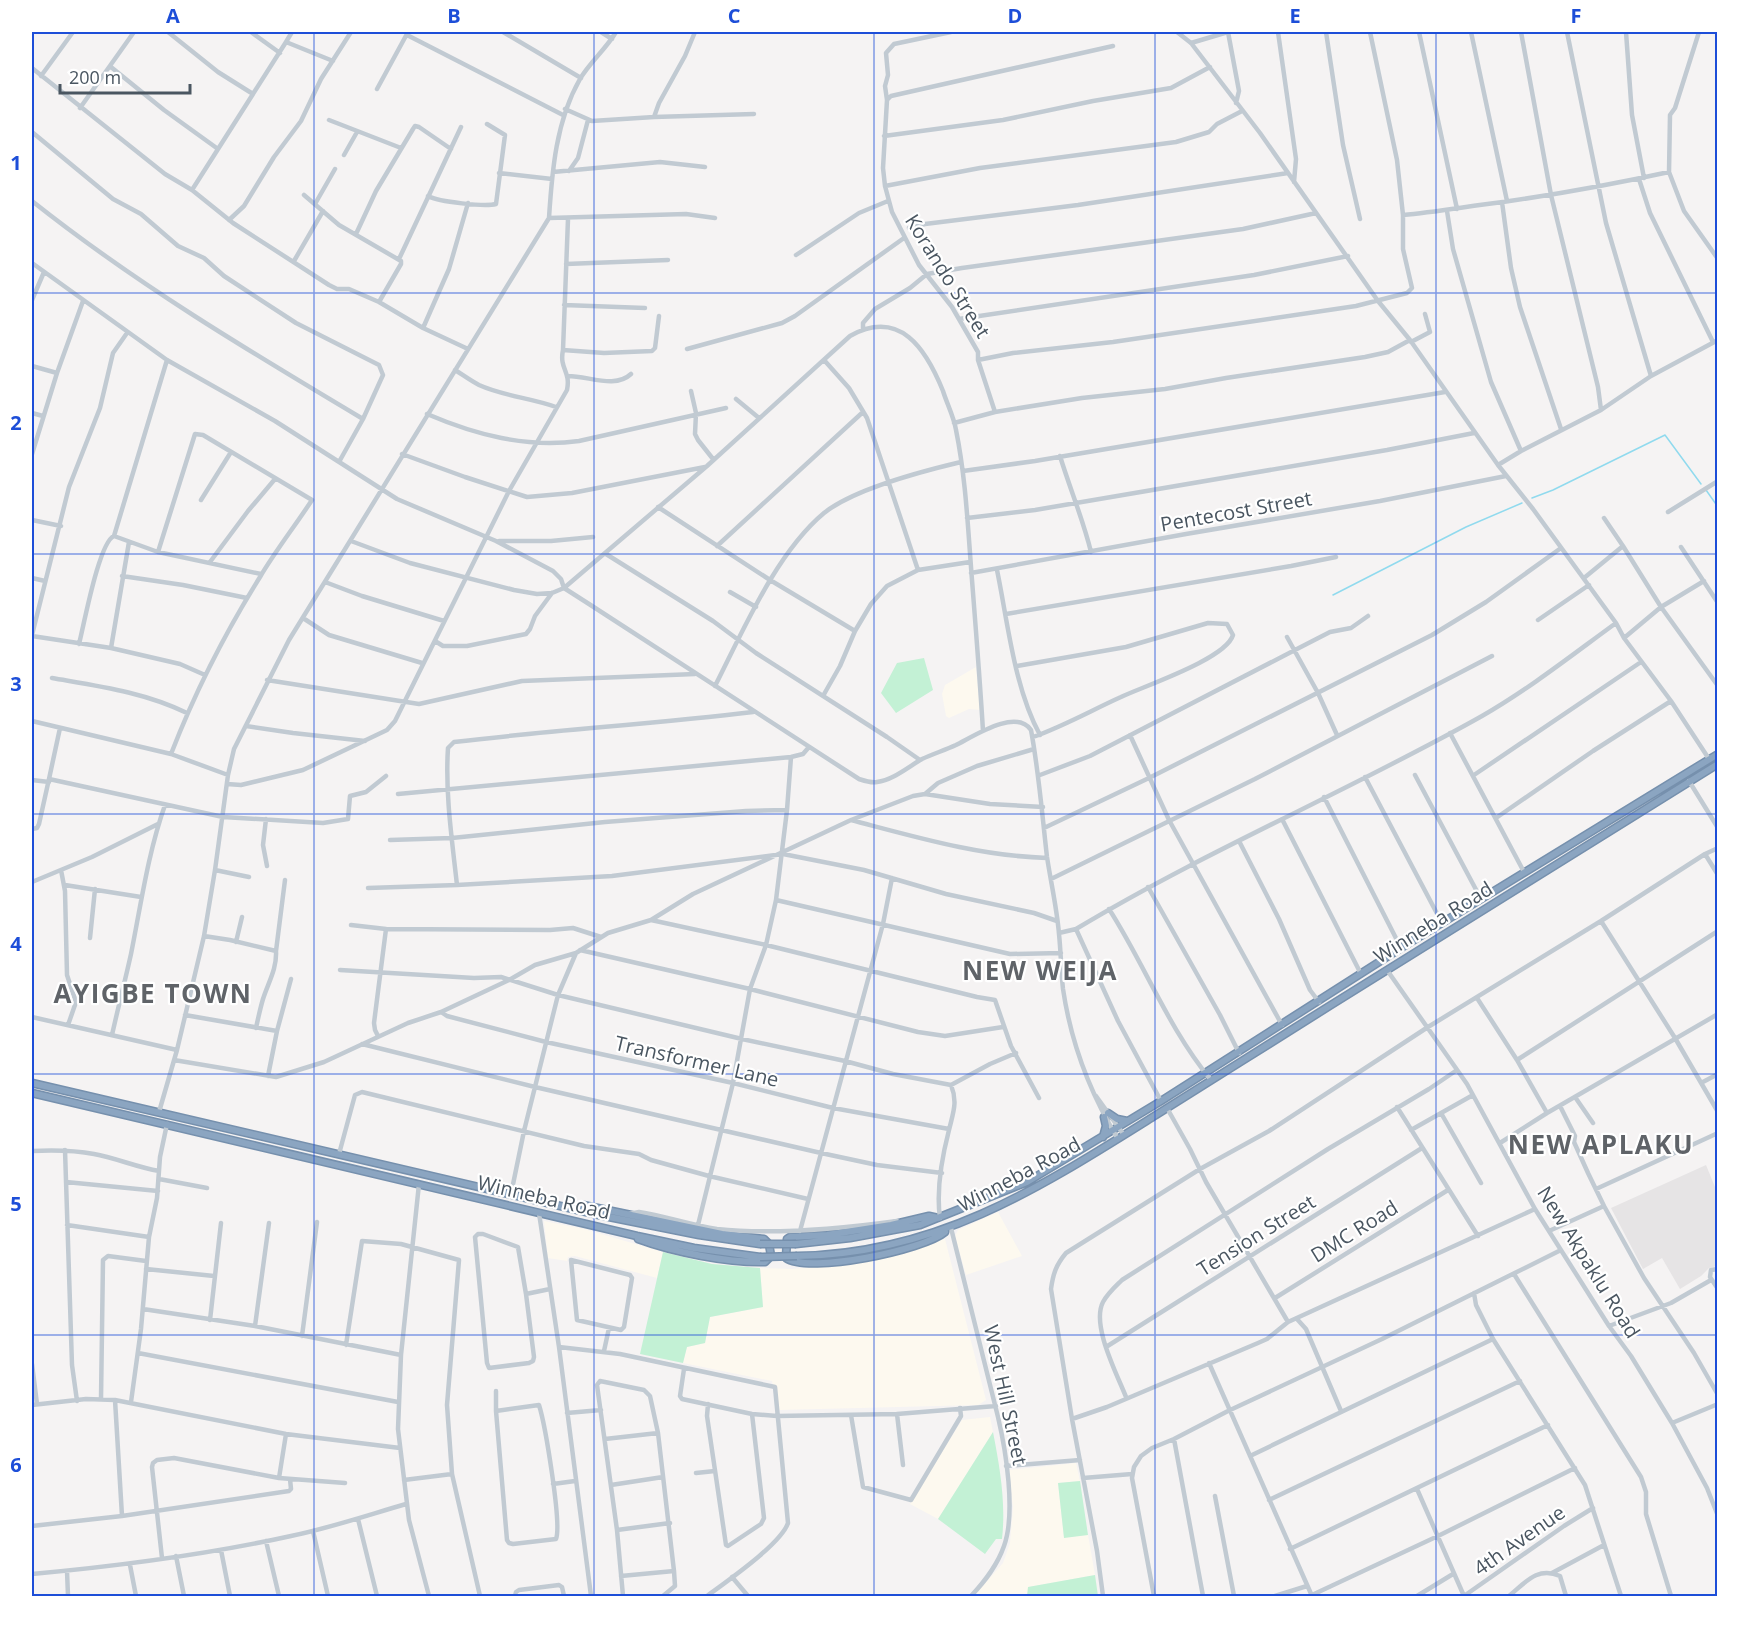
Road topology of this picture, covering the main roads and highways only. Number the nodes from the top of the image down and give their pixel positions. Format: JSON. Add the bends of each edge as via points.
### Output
{"nodes":[{"id":1,"x":1718,"y":754,"type":"edge"},
{"id":2,"x":1718,"y":764,"type":"edge"},
{"id":3,"x":1673,"y":781,"type":"junction"},
{"id":4,"x":1678,"y":789,"type":"junction"},
{"id":5,"x":32,"y":1083,"type":"edge"},
{"id":6,"x":32,"y":1093,"type":"edge"},
{"id":7,"x":1128,"y":1121,"type":"junction"},
{"id":8,"x":218,"y":1126,"type":"junction"},
{"id":9,"x":215,"y":1137,"type":"junction"},
{"id":10,"x":1103,"y":1137,"type":"junction"},
{"id":11,"x":350,"y":1157,"type":"junction"},
{"id":12,"x":1058,"y":1164,"type":"junction"},
{"id":13,"x":337,"y":1165,"type":"junction"},
{"id":14,"x":1063,"y":1172,"type":"junction"},
{"id":15,"x":573,"y":1209,"type":"junction"},
{"id":16,"x":940,"y":1218,"type":"junction"},
{"id":17,"x":949,"y":1229,"type":"junction"},
{"id":18,"x":614,"y":1230,"type":"junction"}],
"edges":[{"from":1,"to":3,"type":"highway","name":"Winneba Road"},
{"from":2,"to":4,"type":"highway","name":"Winneba Road"},
{"from":3,"to":4,"type":"highway"},
{"from":3,"to":7,"type":"highway","name":"Winneba Road"},
{"from":4,"to":14,"type":"highway","name":"Winneba Road"},
{"from":5,"to":8,"type":"highway","name":"Winneba Road"},
{"from":6,"to":9,"type":"highway","name":"Winneba Road"},
{"from":7,"to":10,"type":"highway","name":"Winneba Road"},
{"from":7,"to":10,"type":"highway","via":[[1106,1115]]},
{"from":8,"to":9,"type":"highway"},
{"from":8,"to":11,"type":"highway","name":"Winneba Road"},
{"from":9,"to":13,"type":"highway","name":"Winneba Road"},
{"from":10,"to":12,"type":"highway","name":"Winneba Road"},
{"from":11,"to":13,"type":"highway","via":[[339,1159]]},
{"from":11,"to":15,"type":"highway","name":"Winneba Road"},
{"from":12,"to":14,"type":"highway"},
{"from":12,"to":16,"type":"highway","name":"Winneba Road","via":[[1027,1182]]},
{"from":13,"to":18,"type":"highway","name":"Winneba Road"},
{"from":14,"to":17,"type":"highway","name":"Winneba Road","via":[[1020,1197]]},
{"from":15,"to":16,"type":"highway","name":"Winneba Road","bridge":true,"via":[[760,1244],[821,1242],[886,1233]]},
{"from":15,"to":18,"type":"highway","via":[[582,1205],[764,1239],[771,1256],[765,1262],[707,1256],[655,1246]]},
{"from":16,"to":17,"type":"highway","via":[[929,1216],[827,1235],[790,1237],[786,1258],[810,1263],[856,1260],[925,1242]]},
{"from":17,"to":18,"type":"highway","name":"Winneba Road","bridge":true,"via":[[860,1251],[796,1257],[760,1257],[694,1248]]}]}
